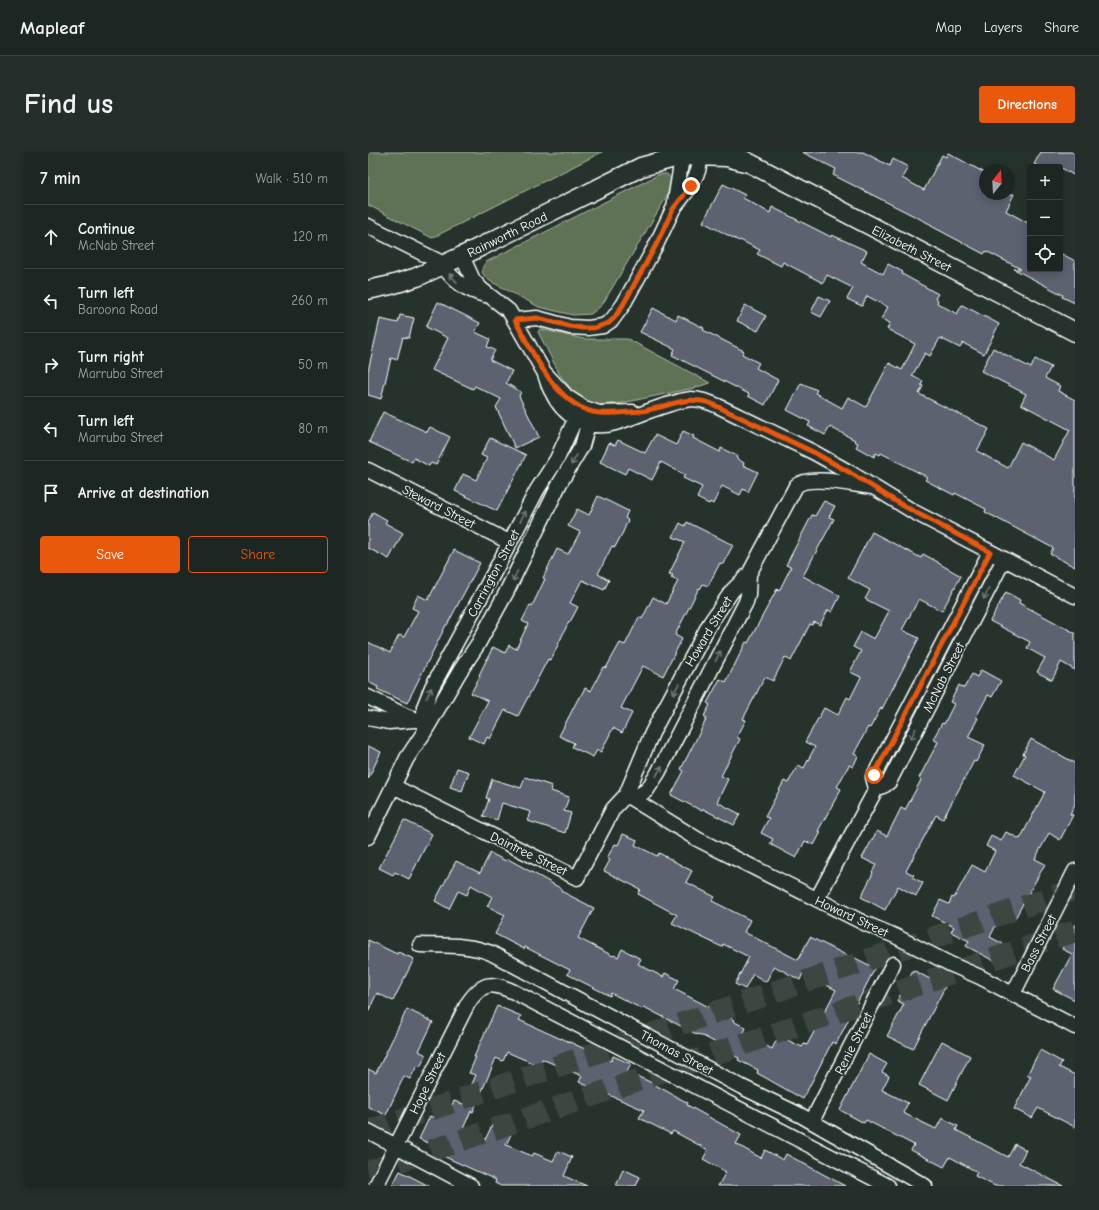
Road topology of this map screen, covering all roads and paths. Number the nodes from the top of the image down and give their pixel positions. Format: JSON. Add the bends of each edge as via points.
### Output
{"nodes":[{"id":1,"x":662,"y":152,"type":"edge"},
{"id":2,"x":727,"y":152,"type":"edge"},
{"id":3,"x":701,"y":154,"type":"edge"},
{"id":4,"x":683,"y":155,"type":"edge"},
{"id":5,"x":749,"y":163,"type":"junction"},
{"id":6,"x":642,"y":167,"type":"junction"},
{"id":7,"x":673,"y":209,"type":"junction"},
{"id":8,"x":368,"y":226,"type":"edge"},
{"id":9,"x":462,"y":256,"type":"junction"},
{"id":10,"x":443,"y":264,"type":"junction"},
{"id":11,"x":368,"y":290,"type":"edge"},
{"id":12,"x":493,"y":298,"type":"junction"},
{"id":13,"x":515,"y":320,"type":"junction"},
{"id":14,"x":1075,"y":332,"type":"edge"},
{"id":15,"x":544,"y":372,"type":"junction"},
{"id":16,"x":587,"y":410,"type":"junction"},
{"id":17,"x":648,"y":410,"type":"junction"},
{"id":18,"x":582,"y":422,"type":"junction"},
{"id":19,"x":368,"y":470,"type":"edge"},
{"id":20,"x":872,"y":487,"type":"junction"},
{"id":21,"x":510,"y":542,"type":"junction"},
{"id":22,"x":990,"y":552,"type":"junction"},
{"id":23,"x":1004,"y":559,"type":"junction"},
{"id":24,"x":749,"y":574,"type":"junction"},
{"id":25,"x":1075,"y":596,"type":"edge"},
{"id":26,"x":368,"y":697,"type":"edge"},
{"id":27,"x":368,"y":718,"type":"edge"},
{"id":28,"x":424,"y":725,"type":"junction"},
{"id":29,"x":394,"y":786,"type":"junction"},
{"id":30,"x":876,"y":788,"type":"junction"},
{"id":31,"x":630,"y":797,"type":"junction"},
{"id":32,"x":368,"y":837,"type":"edge"},
{"id":33,"x":1075,"y":871,"type":"edge"},
{"id":34,"x":817,"y":900,"type":"junction"},
{"id":35,"x":420,"y":945,"type":"dead end"},
{"id":36,"x":894,"y":964,"type":"dead end"},
{"id":37,"x":485,"y":986,"type":"joint"},
{"id":38,"x":1013,"y":994,"type":"junction"},
{"id":39,"x":1075,"y":1027,"type":"edge"},
{"id":40,"x":812,"y":1121,"type":"junction"},
{"id":41,"x":368,"y":1131,"type":"edge"},
{"id":42,"x":396,"y":1146,"type":"junction"},
{"id":43,"x":376,"y":1186,"type":"edge"},
{"id":44,"x":471,"y":1186,"type":"edge"},
{"id":45,"x":888,"y":1186,"type":"edge"},
{"id":46,"x":925,"y":1186,"type":"edge"}],
"edges":[{"from":1,"to":6,"type":"street","name":"Rainworth Road"},
{"from":2,"to":5,"type":"street","name":"Elizabeth Street"},
{"from":3,"to":4,"type":"street","name":"Elizabeth Street"},
{"from":3,"to":5,"type":"street","name":"Elizabeth Street"},
{"from":3,"to":7,"type":"street","via":[[693,182]]},
{"from":4,"to":6,"type":"street","name":"Rainworth Road"},
{"from":4,"to":7,"type":"street"},
{"from":5,"to":14,"type":"street","name":"Elizabeth Street"},
{"from":6,"to":9,"type":"street","name":"Rainworth Road"},
{"from":7,"to":13,"type":"street","via":[[623,305],[609,323],[594,328],[582,328],[537,318]]},
{"from":8,"to":10,"type":"street"},
{"from":9,"to":10,"type":"street","name":"Rainworth Road"},
{"from":9,"to":12,"type":"street","via":[[473,280]]},
{"from":10,"to":11,"type":"street","name":"Rainworth Road","via":[[402,282]]},
{"from":12,"to":10,"type":"street","one_way":true,"via":[[461,285],[454,280]]},
{"from":12,"to":13,"type":"street","via":[[507,308]]},
{"from":13,"to":15,"type":"street"},
{"from":15,"to":16,"type":"street","via":[[567,397]]},
{"from":15,"to":18,"type":"street","via":[[557,402],[566,412]]},
{"from":16,"to":17,"type":"street","via":[[607,414]]},
{"from":16,"to":18,"type":"street"},
{"from":17,"to":18,"type":"street","via":[[610,425]]},
{"from":17,"to":20,"type":"street","via":[[694,399],[710,403],[813,452]]},
{"from":21,"to":18,"type":"street","name":"Carrington Street","one_way":true,"via":[[537,490]]},
{"from":18,"to":28,"type":"street","name":"Carrington Street","one_way":true,"via":[[582,446],[560,483],[506,593],[478,644]]},
{"from":19,"to":21,"type":"street","name":"Steward Street"},
{"from":20,"to":22,"type":"street"},
{"from":20,"to":24,"type":"street","name":"Howard Street","via":[[819,481],[797,484]]},
{"from":28,"to":21,"type":"street","name":"Carrington Street","one_way":true,"via":[[427,697]]},
{"from":22,"to":23,"type":"street"},
{"from":22,"to":30,"type":"street","name":"McNab Street","via":[[876,770],[873,779]]},
{"from":23,"to":25,"type":"street"},
{"from":23,"to":30,"type":"street","name":"McNab Street","one_way":true,"via":[[888,782]]},
{"from":24,"to":31,"type":"street","name":"Howard Street","one_way":true,"via":[[732,591],[707,628],[652,733]]},
{"from":31,"to":24,"type":"street","name":"Howard Street","one_way":true,"via":[[647,790],[673,745],[746,602]]},
{"from":26,"to":28,"type":"street"},
{"from":27,"to":28,"type":"street"},
{"from":28,"to":29,"type":"street","name":"Carrington Street"},
{"from":29,"to":31,"type":"street","name":"Daintree Street","via":[[577,878],[613,809]]},
{"from":29,"to":32,"type":"street","name":"Carrington Street"},
{"from":30,"to":34,"type":"street","name":"McNab Street"},
{"from":31,"to":34,"type":"street","name":"Howard Street","via":[[697,839]]},
{"from":33,"to":38,"type":"street","name":"Bass Street"},
{"from":34,"to":38,"type":"street","name":"Howard Street"},
{"from":35,"to":40,"type":"street","name":"Thomas Street","via":[[461,946],[490,953],[742,1087]]},
{"from":36,"to":40,"type":"street","name":"Renie Street"},
{"from":37,"to":42,"type":"street","name":"Hope Street","via":[[473,997],[463,1013]]},
{"from":37,"to":45,"type":"street","name":"Thomas Street","via":[[495,984],[514,992]]},
{"from":38,"to":39,"type":"street","name":"Howard Street"},
{"from":40,"to":46,"type":"street","name":"Thomas Street"},
{"from":41,"to":42,"type":"street"},
{"from":42,"to":43,"type":"street","name":"Hope Street"},
{"from":42,"to":44,"type":"street"}]}
